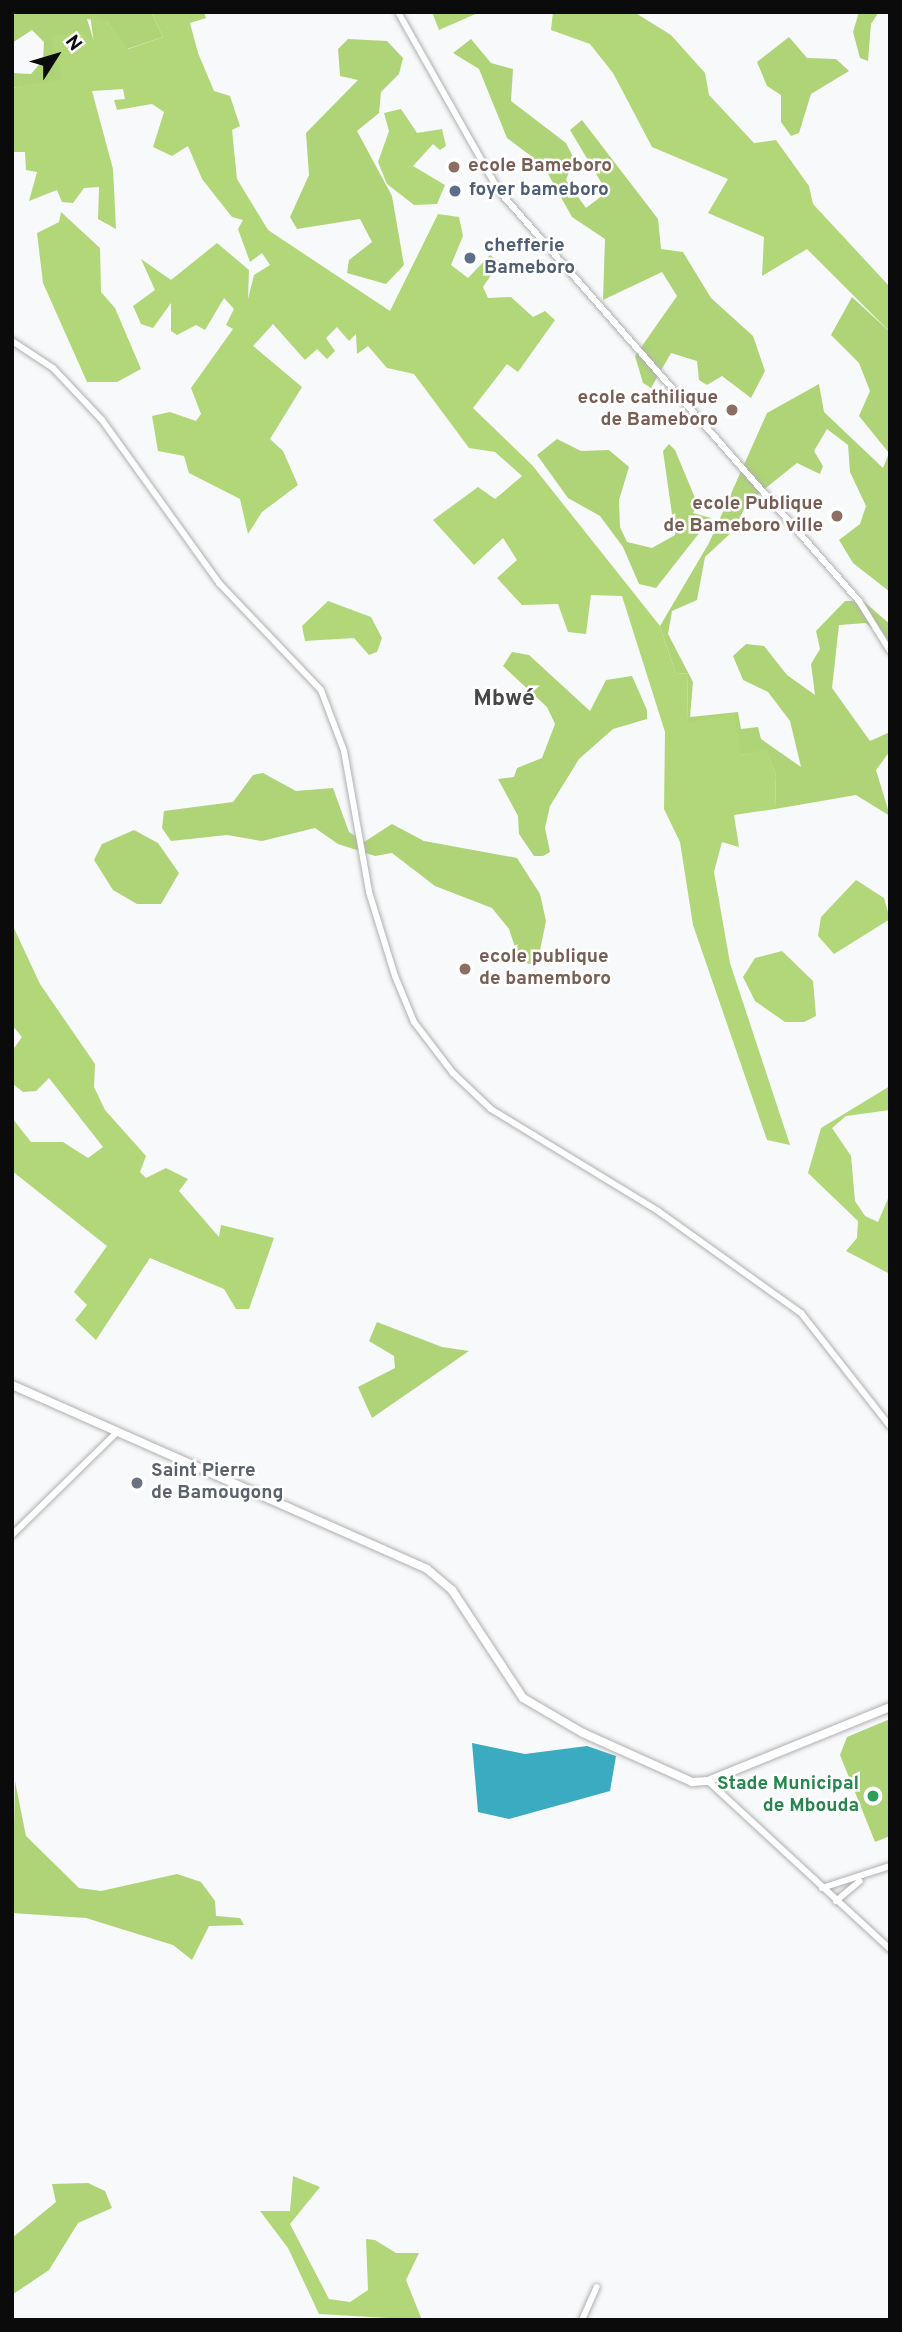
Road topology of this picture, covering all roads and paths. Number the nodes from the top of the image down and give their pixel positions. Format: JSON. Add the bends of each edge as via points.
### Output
{"nodes":[{"id":1,"x":398,"y":12,"type":"edge"},
{"id":2,"x":12,"y":341,"type":"edge"},
{"id":3,"x":890,"y":651,"type":"edge"},
{"id":4,"x":12,"y":1385,"type":"edge"},
{"id":5,"x":890,"y":1426,"type":"edge"},
{"id":6,"x":117,"y":1432,"type":"junction"},
{"id":7,"x":12,"y":1535,"type":"edge"},
{"id":8,"x":890,"y":1707,"type":"edge"},
{"id":9,"x":708,"y":1781,"type":"junction"},
{"id":10,"x":890,"y":1866,"type":"edge"},
{"id":11,"x":868,"y":1875,"type":"junction"},
{"id":12,"x":821,"y":1888,"type":"junction"},
{"id":13,"x":836,"y":1901,"type":"junction"},
{"id":14,"x":890,"y":1949,"type":"edge"},
{"id":15,"x":597,"y":2287,"type":"dead end"},
{"id":16,"x":582,"y":2320,"type":"edge"}],
"edges":[{"from":1,"to":3,"type":"street","via":[[499,191],[859,601]]},
{"from":2,"to":5,"type":"street","via":[[52,368],[102,420],[225,590],[321,690],[344,751],[369,892],[395,976],[417,1026],[453,1073],[491,1109],[658,1211],[801,1314]]},
{"from":4,"to":6,"type":"main road"},
{"from":6,"to":7,"type":"street"},
{"from":6,"to":9,"type":"main road","via":[[427,1569],[453,1590],[523,1698],[583,1733],[692,1782]]},
{"from":8,"to":9,"type":"main road"},
{"from":9,"to":12,"type":"street"},
{"from":10,"to":11,"type":"street"},
{"from":11,"to":12,"type":"street"},
{"from":11,"to":13,"type":"street"},
{"from":12,"to":13,"type":"street"},
{"from":13,"to":14,"type":"street"},
{"from":15,"to":16,"type":"street"}]}
